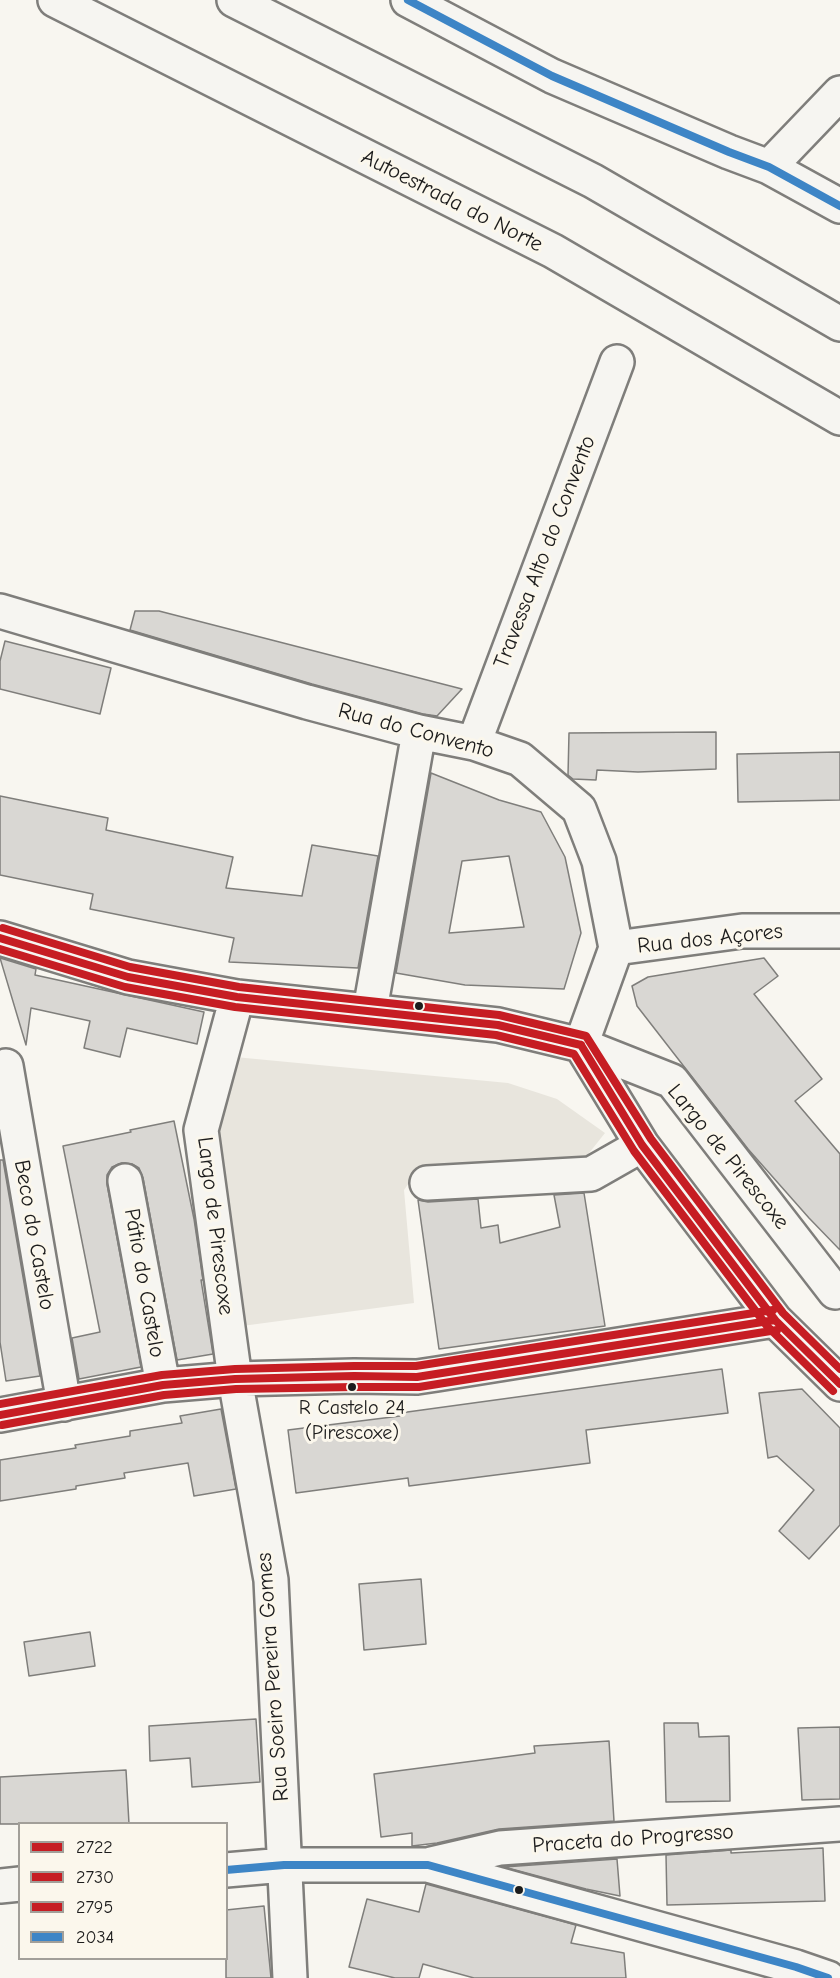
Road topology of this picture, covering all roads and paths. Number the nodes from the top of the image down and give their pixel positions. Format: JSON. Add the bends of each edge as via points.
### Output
{"nodes":[{"id":1,"x":55,"y":0,"type":"edge"},
{"id":2,"x":234,"y":0,"type":"edge"},
{"id":3,"x":408,"y":0,"type":"edge"},
{"id":4,"x":840,"y":93,"type":"edge"},
{"id":5,"x":769,"y":167,"type":"junction"},
{"id":6,"x":840,"y":206,"type":"edge"},
{"id":7,"x":840,"y":324,"type":"edge"},
{"id":8,"x":617,"y":362,"type":"dead end"},
{"id":9,"x":840,"y":418,"type":"edge"},
{"id":10,"x":0,"y":611,"type":"edge"},
{"id":11,"x":419,"y":732,"type":"junction"},
{"id":12,"x":474,"y":743,"type":"junction"},
{"id":13,"x":840,"y":931,"type":"edge"},
{"id":14,"x":0,"y":938,"type":"edge"},
{"id":15,"x":616,"y":948,"type":"junction"},
{"id":16,"x":237,"y":997,"type":"junction"},
{"id":17,"x":370,"y":1010,"type":"junction"},
{"id":18,"x":581,"y":1045,"type":"junction"},
{"id":19,"x":6,"y":1066,"type":"dead end"},
{"id":20,"x":642,"y":1146,"type":"junction"},
{"id":21,"x":126,"y":1181,"type":"dead end"},
{"id":22,"x":428,"y":1184,"type":"dead end"},
{"id":23,"x":835,"y":1292,"type":"dead end"},
{"id":24,"x":775,"y":1320,"type":"junction"},
{"id":25,"x":235,"y":1379,"type":"junction"},
{"id":26,"x":840,"y":1384,"type":"edge"},
{"id":27,"x":163,"y":1385,"type":"junction"},
{"id":28,"x":64,"y":1404,"type":"junction"},
{"id":29,"x":0,"y":1415,"type":"edge"},
{"id":30,"x":840,"y":1824,"type":"edge"},
{"id":31,"x":429,"y":1865,"type":"junction"},
{"id":32,"x":284,"y":1866,"type":"junction"},
{"id":33,"x":228,"y":1870,"type":"edge"},
{"id":34,"x":18,"y":1884,"type":"edge"},
{"id":35,"x":0,"y":1886,"type":"edge"},
{"id":36,"x":290,"y":1978,"type":"edge"},
{"id":37,"x":828,"y":1978,"type":"edge"}],
"edges":[{"from":1,"to":9,"type":"main road","name":"Autoestrada do Norte","via":[[552,252]]},
{"from":2,"to":7,"type":"main road","via":[[593,181]]},
{"from":3,"to":5,"type":"main road","via":[[552,76]]},
{"from":4,"to":5,"type":"main road"},
{"from":5,"to":6,"type":"main road"},
{"from":8,"to":12,"type":"main road","name":"Travessa Alto do Convento"},
{"from":10,"to":11,"type":"main road","name":"Rua do Convento"},
{"from":11,"to":12,"type":"main road","name":"Rua do Convento"},
{"from":11,"to":17,"type":"main road"},
{"from":12,"to":15,"type":"main road","name":"Rua do Convento","via":[[520,759],[579,809],[599,861]]},
{"from":13,"to":15,"type":"main road","name":"Rua dos Açores","via":[[742,931]]},
{"from":14,"to":16,"type":"main road","via":[[128,977]]},
{"from":15,"to":18,"type":"main road"},
{"from":16,"to":17,"type":"main road","name":"Largo de Pirescoxe"},
{"from":16,"to":25,"type":"main road","name":"Largo de Pirescoxe","via":[[201,1130]]},
{"from":17,"to":18,"type":"main road","name":"Largo de Pirescoxe","via":[[498,1025]]},
{"from":18,"to":20,"type":"main road"},
{"from":18,"to":23,"type":"main road","name":"Largo de Pirescoxe","via":[[672,1081]]},
{"from":19,"to":28,"type":"main road","name":"Beco do Castelo"},
{"from":20,"to":22,"type":"main road","via":[[591,1174]]},
{"from":20,"to":24,"type":"main road"},
{"from":21,"to":27,"type":"main road","name":"Pátio do Castelo"},
{"from":24,"to":25,"type":"main road","via":[[417,1377]]},
{"from":24,"to":26,"type":"main road"},
{"from":25,"to":27,"type":"main road"},
{"from":25,"to":32,"type":"main road","name":"Rua Soeiro Pereira Gomes","via":[[271,1580]]},
{"from":27,"to":28,"type":"main road"},
{"from":28,"to":29,"type":"main road"},
{"from":30,"to":31,"type":"main road","name":"Praceta do Progresso","via":[[500,1848]]},
{"from":31,"to":32,"type":"main road"},
{"from":31,"to":37,"type":"main road"},
{"from":32,"to":33,"type":"main road"},
{"from":32,"to":36,"type":"main road","name":"Rua Soeiro Pereira Gomes"},
{"from":34,"to":35,"type":"main road"}]}
